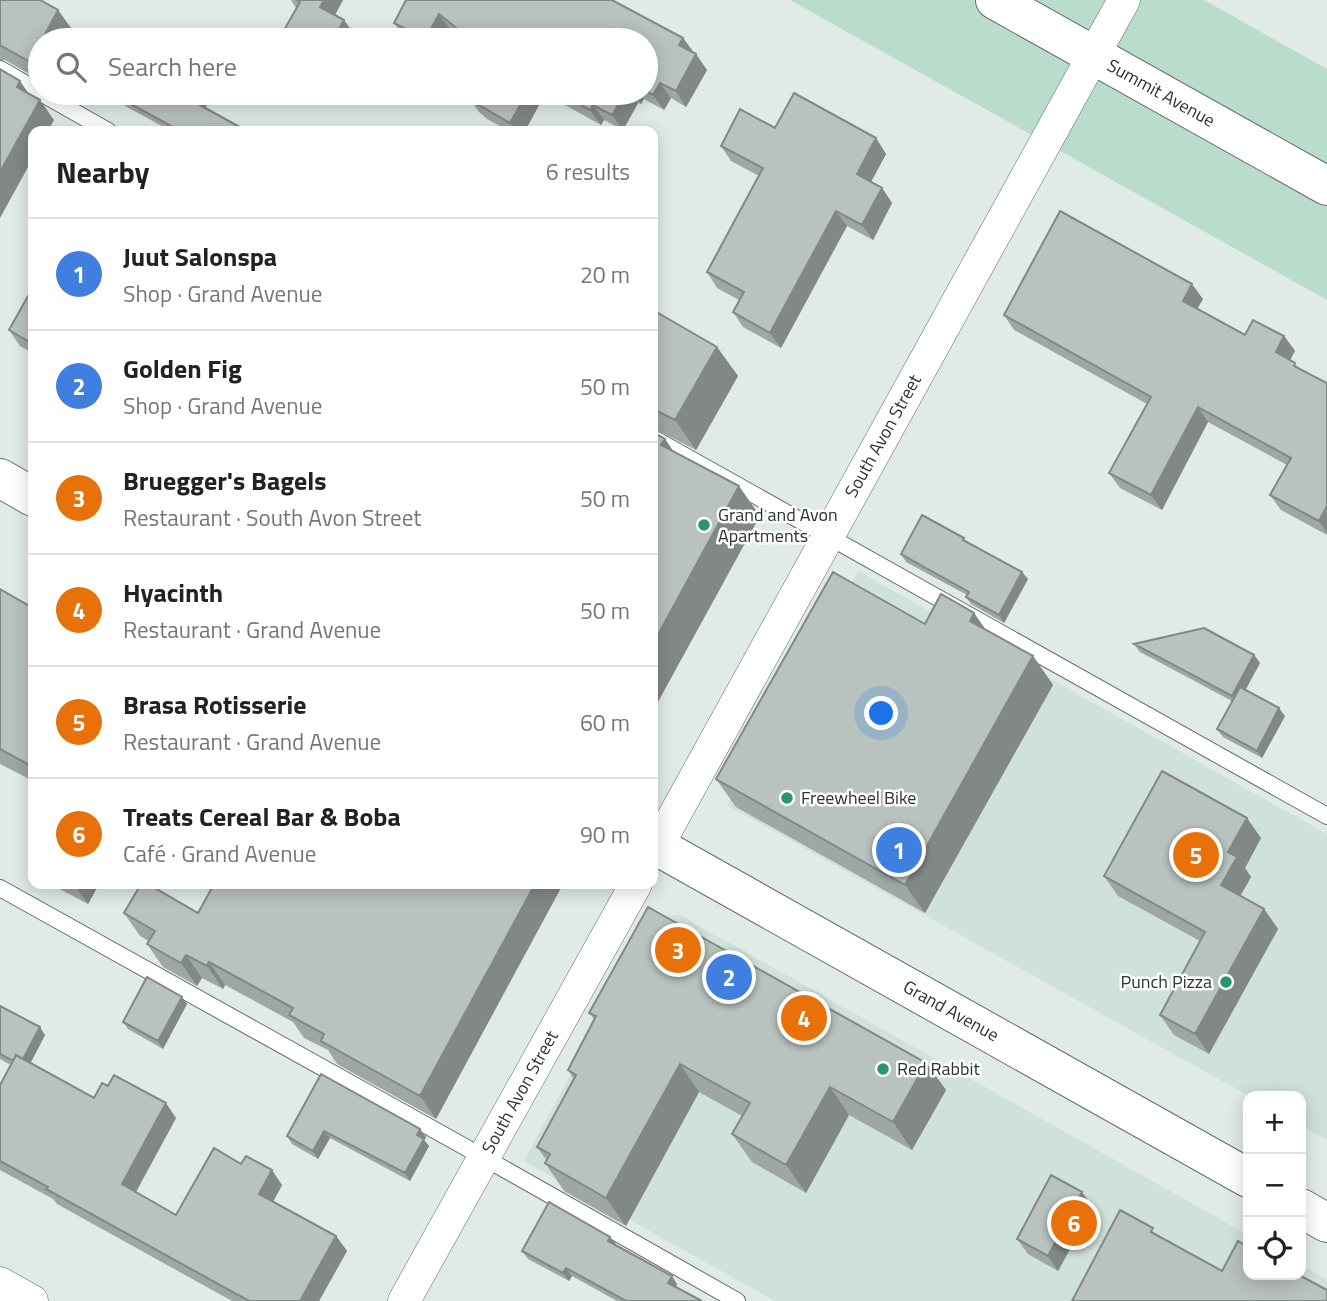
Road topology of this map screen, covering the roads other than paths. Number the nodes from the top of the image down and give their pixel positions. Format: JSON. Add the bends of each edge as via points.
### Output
{"nodes":[{"id":1,"x":995,"y":0,"type":"edge"},
{"id":2,"x":1124,"y":0,"type":"edge"},
{"id":3,"x":1093,"y":56,"type":"junction"},
{"id":4,"x":0,"y":69,"type":"edge"},
{"id":5,"x":28,"y":85,"type":"edge"},
{"id":6,"x":63,"y":105,"type":"edge"},
{"id":7,"x":99,"y":126,"type":"edge"},
{"id":8,"x":1327,"y":186,"type":"edge"},
{"id":9,"x":658,"y":441,"type":"edge"},
{"id":10,"x":0,"y":478,"type":"edge"},
{"id":11,"x":28,"y":493,"type":"edge"},
{"id":12,"x":828,"y":535,"type":"junction"},
{"id":13,"x":1327,"y":816,"type":"edge"},
{"id":14,"x":658,"y":841,"type":"edge"},
{"id":15,"x":658,"y":850,"type":"edge"},
{"id":16,"x":0,"y":888,"type":"edge"},
{"id":17,"x":633,"y":889,"type":"edge"},
{"id":18,"x":484,"y":1157,"type":"junction"},
{"id":19,"x":1243,"y":1175,"type":"edge"},
{"id":20,"x":1306,"y":1211,"type":"edge"},
{"id":21,"x":1327,"y":1223,"type":"edge"},
{"id":22,"x":0,"y":1283,"type":"edge"},
{"id":23,"x":32,"y":1301,"type":"edge"},
{"id":24,"x":404,"y":1301,"type":"edge"},
{"id":25,"x":737,"y":1301,"type":"edge"}],
"edges":[{"from":1,"to":3,"type":"main road","name":"Summit Avenue"},
{"from":2,"to":3,"type":"street","name":"South Avon Street"},
{"from":3,"to":8,"type":"main road","name":"Summit Avenue"},
{"from":3,"to":12,"type":"street","name":"South Avon Street"},
{"from":4,"to":5,"type":"lane"},
{"from":6,"to":7,"type":"lane"},
{"from":9,"to":12,"type":"lane"},
{"from":10,"to":11,"type":"main road"},
{"from":12,"to":13,"type":"lane"},
{"from":12,"to":14,"type":"street","name":"South Avon Street"},
{"from":15,"to":19,"type":"main road","name":"Grand Avenue"},
{"from":16,"to":18,"type":"lane"},
{"from":17,"to":18,"type":"street","name":"South Avon Street"},
{"from":18,"to":24,"type":"street","name":"South Avon Street"},
{"from":18,"to":25,"type":"lane"},
{"from":20,"to":21,"type":"main road"},
{"from":22,"to":23,"type":"street"}]}
